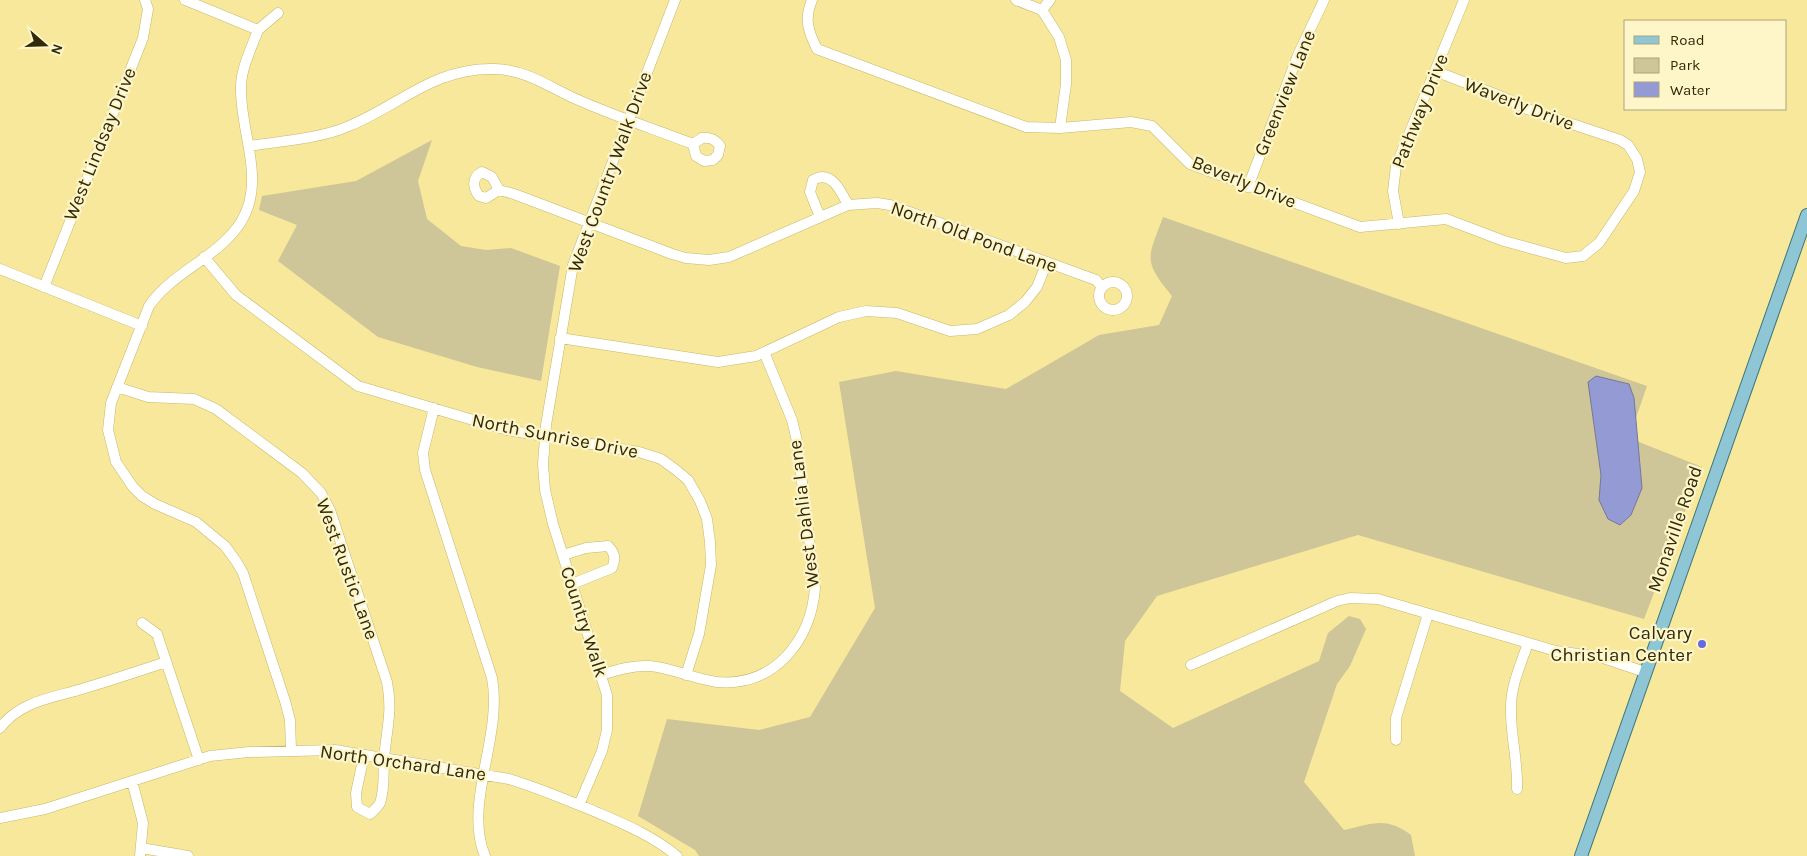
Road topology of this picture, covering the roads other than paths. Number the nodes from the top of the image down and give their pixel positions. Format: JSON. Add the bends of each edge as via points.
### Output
{"nodes":[{"id":1,"x":145,"y":0,"type":"edge"},
{"id":2,"x":185,"y":0,"type":"edge"},
{"id":3,"x":675,"y":0,"type":"edge"},
{"id":4,"x":812,"y":0,"type":"edge"},
{"id":5,"x":1016,"y":0,"type":"edge"},
{"id":6,"x":1050,"y":0,"type":"edge"},
{"id":7,"x":1324,"y":0,"type":"edge"},
{"id":8,"x":1464,"y":0,"type":"edge"},
{"id":9,"x":1042,"y":10,"type":"junction"},
{"id":10,"x":278,"y":13,"type":"dead end"},
{"id":11,"x":258,"y":30,"type":"junction"},
{"id":12,"x":1435,"y":71,"type":"junction"},
{"id":13,"x":628,"y":119,"type":"junction"},
{"id":14,"x":1060,"y":128,"type":"junction"},
{"id":15,"x":693,"y":144,"type":"dead end"},
{"id":16,"x":249,"y":146,"type":"junction"},
{"id":17,"x":1248,"y":186,"type":"junction"},
{"id":18,"x":498,"y":190,"type":"dead end"},
{"id":19,"x":848,"y":205,"type":"junction"},
{"id":20,"x":1807,"y":215,"type":"edge"},
{"id":21,"x":820,"y":217,"type":"junction"},
{"id":22,"x":588,"y":222,"type":"junction"},
{"id":23,"x":1399,"y":224,"type":"junction"},
{"id":24,"x":204,"y":257,"type":"junction"},
{"id":25,"x":1560,"y":257,"type":"joint"},
{"id":26,"x":1047,"y":262,"type":"junction"},
{"id":27,"x":0,"y":269,"type":"edge"},
{"id":28,"x":44,"y":287,"type":"junction"},
{"id":29,"x":1102,"y":287,"type":"dead end"},
{"id":30,"x":142,"y":326,"type":"junction"},
{"id":31,"x":560,"y":338,"type":"junction"},
{"id":32,"x":764,"y":352,"type":"junction"},
{"id":33,"x":117,"y":387,"type":"junction"},
{"id":34,"x":434,"y":408,"type":"junction"},
{"id":35,"x":545,"y":436,"type":"junction"},
{"id":36,"x":563,"y":555,"type":"junction"},
{"id":37,"x":572,"y":584,"type":"junction"},
{"id":38,"x":1428,"y":614,"type":"junction"},
{"id":39,"x":142,"y":623,"type":"dead end"},
{"id":40,"x":1528,"y":643,"type":"junction"},
{"id":41,"x":166,"y":662,"type":"junction"},
{"id":42,"x":1191,"y":665,"type":"dead end"},
{"id":43,"x":1644,"y":672,"type":"junction"},
{"id":44,"x":686,"y":674,"type":"junction"},
{"id":45,"x":602,"y":675,"type":"junction"},
{"id":46,"x":0,"y":728,"type":"edge"},
{"id":47,"x":1396,"y":740,"type":"dead end"},
{"id":48,"x":291,"y":750,"type":"junction"},
{"id":49,"x":364,"y":755,"type":"junction"},
{"id":50,"x":384,"y":758,"type":"junction"},
{"id":51,"x":199,"y":760,"type":"junction"},
{"id":52,"x":485,"y":775,"type":"junction"},
{"id":53,"x":132,"y":781,"type":"junction"},
{"id":54,"x":1517,"y":789,"type":"dead end"},
{"id":55,"x":579,"y":805,"type":"junction"},
{"id":56,"x":0,"y":818,"type":"edge"},
{"id":57,"x":140,"y":852,"type":"edge"},
{"id":58,"x":188,"y":856,"type":"edge"},
{"id":59,"x":485,"y":856,"type":"edge"},
{"id":60,"x":677,"y":856,"type":"edge"},
{"id":61,"x":1581,"y":856,"type":"edge"}],
"edges":[{"from":1,"to":28,"type":"street","name":"West Lindsay Drive","via":[[148,9],[142,38]]},
{"from":2,"to":11,"type":"street"},
{"from":3,"to":13,"type":"street","name":"West Country Walk Drive"},
{"from":4,"to":14,"type":"street","name":"Beverly Drive","via":[[806,14],[809,32],[817,49],[1026,127]]},
{"from":5,"to":9,"type":"street"},
{"from":6,"to":9,"type":"street"},
{"from":7,"to":17,"type":"street","name":"Greenview Lane","via":[[1298,56]]},
{"from":8,"to":12,"type":"street","name":"Pathway Drive"},
{"from":9,"to":14,"type":"street","via":[[1060,37],[1066,60]]},
{"from":10,"to":11,"type":"street"},
{"from":11,"to":16,"type":"street","via":[[241,83]]},
{"from":12,"to":23,"type":"street","name":"Pathway Drive","via":[[1396,166],[1393,190]]},
{"from":12,"to":25,"type":"street","name":"Waverly Drive","via":[[1534,112],[1628,145],[1637,160],[1639,179],[1634,191],[1594,248],[1582,256]]},
{"from":13,"to":15,"type":"street"},
{"from":13,"to":16,"type":"street","via":[[577,100],[534,77],[515,72],[478,70],[454,73],[429,82],[337,131]]},
{"from":13,"to":22,"type":"street","name":"West Country Walk Drive"},
{"from":14,"to":17,"type":"street","name":"Beverly Drive","via":[[1131,122],[1152,126],[1190,164]]},
{"from":16,"to":24,"type":"street","via":[[253,190],[248,205],[234,232]]},
{"from":17,"to":23,"type":"street","name":"Beverly Drive","via":[[1360,227]]},
{"from":18,"to":22,"type":"street","name":"North Old Pond Lane"},
{"from":19,"to":21,"type":"street","name":"North Old Pond Lane"},
{"from":19,"to":21,"type":"street","via":[[832,181],[825,176],[818,177],[813,180],[810,192]]},
{"from":19,"to":26,"type":"street","name":"North Old Pond Lane","via":[[890,205]]},
{"from":20,"to":43,"type":"main road","name":"Monaville Road"},
{"from":21,"to":22,"type":"street","name":"North Old Pond Lane","via":[[748,250],[709,260],[672,254]]},
{"from":22,"to":31,"type":"street","name":"West Country Walk Drive","via":[[573,265]]},
{"from":23,"to":25,"type":"street","name":"Beverly Drive","via":[[1446,219],[1504,241]]},
{"from":24,"to":30,"type":"street","via":[[159,292],[149,306]]},
{"from":24,"to":34,"type":"street","name":"North Sunrise Drive","via":[[236,295],[346,378],[370,390]]},
{"from":26,"to":29,"type":"street","name":"North Old Pond Lane","via":[[1096,280]]},
{"from":26,"to":32,"type":"street","via":[[1037,286],[1025,302],[1009,315],[977,329],[950,330],[897,313],[866,311],[839,317]]},
{"from":27,"to":28,"type":"street"},
{"from":28,"to":30,"type":"street"},
{"from":30,"to":33,"type":"street"},
{"from":31,"to":32,"type":"street","via":[[718,362]]},
{"from":31,"to":35,"type":"street","name":"West Country Walk Drive"},
{"from":32,"to":44,"type":"street","name":"West Dahlia Lane","via":[[797,440],[814,588],[813,606],[801,639],[790,653],[767,671],[732,682],[716,682]]},
{"from":33,"to":48,"type":"street","via":[[111,403],[108,430],[113,454],[123,474],[142,496],[210,532],[225,546],[244,573],[286,701]]},
{"from":33,"to":50,"type":"street","name":"West Rustic Lane","via":[[148,397],[180,397],[206,404],[302,473],[321,493],[330,510],[387,682],[391,713]]},
{"from":34,"to":35,"type":"street","name":"North Sunrise Drive","via":[[507,430]]},
{"from":34,"to":52,"type":"street","via":[[423,453],[425,470],[495,694]]},
{"from":35,"to":36,"type":"street","name":"Country Walk","via":[[545,490]]},
{"from":35,"to":44,"type":"street","name":"North Sunrise Drive","via":[[624,448],[661,459],[688,480],[707,519],[711,565],[699,634]]},
{"from":36,"to":37,"type":"street","name":"Country Walk"},
{"from":36,"to":37,"type":"street","via":[[598,546],[608,546],[613,552],[615,561],[612,568]]},
{"from":37,"to":45,"type":"street","name":"Country Walk"},
{"from":38,"to":40,"type":"street"},
{"from":38,"to":42,"type":"street","via":[[1378,599],[1350,598]]},
{"from":38,"to":47,"type":"street","via":[[1396,718]]},
{"from":39,"to":41,"type":"street","via":[[157,634]]},
{"from":40,"to":43,"type":"street","via":[[1556,651],[1600,657]]},
{"from":40,"to":54,"type":"street","via":[[1511,698],[1518,765]]},
{"from":41,"to":46,"type":"street","via":[[33,702],[16,712]]},
{"from":41,"to":51,"type":"street"},
{"from":43,"to":61,"type":"main road","name":"Monaville Road"},
{"from":44,"to":45,"type":"street","name":"West Dahlia Lane","via":[[645,666]]},
{"from":45,"to":55,"type":"street","name":"Country Walk","via":[[607,695],[607,730],[602,751]]},
{"from":48,"to":49,"type":"street","name":"North Orchard Lane","via":[[335,750]]},
{"from":48,"to":51,"type":"street","name":"North Orchard Lane","via":[[249,752]]},
{"from":49,"to":50,"type":"street","name":"North Orchard Lane"},
{"from":49,"to":50,"type":"street","name":"West Rustic Lane","via":[[356,793],[357,807],[370,814],[379,804],[383,789]]},
{"from":50,"to":52,"type":"street","name":"North Orchard Lane"},
{"from":51,"to":53,"type":"street","name":"North Orchard Lane"},
{"from":52,"to":55,"type":"street","name":"North Orchard Lane","via":[[537,787]]},
{"from":52,"to":59,"type":"street","via":[[478,833]]},
{"from":53,"to":56,"type":"street","name":"North Orchard Lane","via":[[44,809]]},
{"from":53,"to":57,"type":"street","via":[[144,823]]},
{"from":55,"to":60,"type":"street","name":"North Orchard Lane","via":[[652,838]]},
{"from":57,"to":58,"type":"street"}]}
